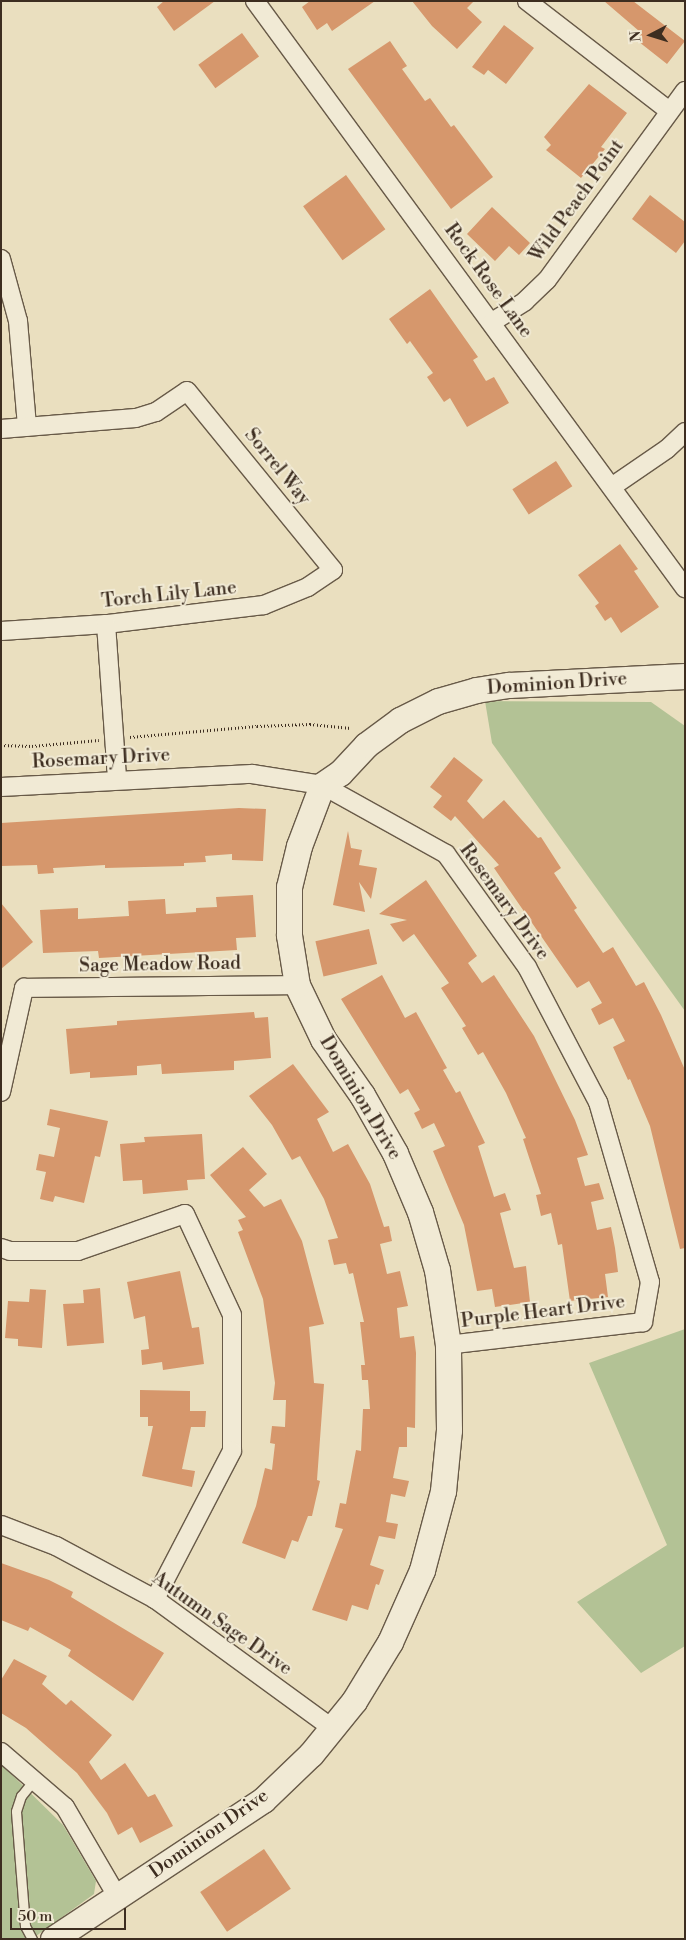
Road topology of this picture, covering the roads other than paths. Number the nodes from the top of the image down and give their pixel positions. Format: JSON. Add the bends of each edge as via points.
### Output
{"nodes":[{"id":1,"x":255,"y":1,"type":"edge"},
{"id":2,"x":527,"y":1,"type":"edge"},
{"id":3,"x":685,"y":91,"type":"edge"},
{"id":4,"x":668,"y":110,"type":"junction"},
{"id":5,"x":1,"y":259,"type":"edge"},
{"id":6,"x":492,"y":322,"type":"junction"},
{"id":7,"x":27,"y":427,"type":"junction"},
{"id":8,"x":1,"y":429,"type":"edge"},
{"id":9,"x":685,"y":432,"type":"edge"},
{"id":10,"x":613,"y":486,"type":"junction"},
{"id":11,"x":333,"y":570,"type":"joint"},
{"id":12,"x":685,"y":588,"type":"edge"},
{"id":13,"x":106,"y":624,"type":"junction"},
{"id":14,"x":1,"y":631,"type":"edge"},
{"id":15,"x":685,"y":676,"type":"edge"},
{"id":16,"x":117,"y":778,"type":"junction"},
{"id":17,"x":322,"y":785,"type":"junction"},
{"id":18,"x":1,"y":787,"type":"edge"},
{"id":19,"x":297,"y":985,"type":"junction"},
{"id":20,"x":1,"y":1092,"type":"edge"},
{"id":21,"x":1,"y":1248,"type":"edge"},
{"id":22,"x":643,"y":1322,"type":"joint"},
{"id":23,"x":448,"y":1344,"type":"junction"},
{"id":24,"x":1,"y":1525,"type":"edge"},
{"id":25,"x":155,"y":1599,"type":"junction"},
{"id":26,"x":332,"y":1728,"type":"junction"},
{"id":27,"x":1,"y":1752,"type":"edge"},
{"id":28,"x":34,"y":1780,"type":"junction"},
{"id":29,"x":116,"y":1896,"type":"junction"},
{"id":30,"x":32,"y":1939,"type":"edge"},
{"id":31,"x":53,"y":1939,"type":"edge"}],
"edges":[{"from":1,"to":6,"type":"street","name":"Rock Rose Lane"},
{"from":2,"to":4,"type":"street"},
{"from":3,"to":4,"type":"street","name":"Wild Peach Point"},
{"from":4,"to":6,"type":"street","name":"Wild Peach Point","via":[[547,280],[525,301]]},
{"from":5,"to":7,"type":"street","via":[[18,321]]},
{"from":6,"to":10,"type":"street","name":"Rock Rose Lane"},
{"from":7,"to":8,"type":"street"},
{"from":7,"to":11,"type":"street","name":"Sorrel Way","via":[[136,418],[156,412],[187,391]]},
{"from":9,"to":10,"type":"street","via":[[667,449]]},
{"from":10,"to":12,"type":"street","name":"Rock Rose Lane"},
{"from":11,"to":13,"type":"street","name":"Torch Lily Lane","via":[[308,587],[264,605]]},
{"from":13,"to":14,"type":"street","name":"Torch Lily Lane"},
{"from":13,"to":16,"type":"street"},
{"from":15,"to":17,"type":"street","name":"Dominion Drive","via":[[509,686],[448,698],[400,720],[366,745]]},
{"from":16,"to":17,"type":"street","name":"Rosemary Drive","via":[[252,774]]},
{"from":16,"to":18,"type":"street","name":"Rosemary Drive"},
{"from":17,"to":19,"type":"street","name":"Dominion Drive","via":[[289,887],[289,935]]},
{"from":17,"to":22,"type":"street","name":"Rosemary Drive","via":[[446,854],[527,967],[598,1102],[650,1282]]},
{"from":19,"to":20,"type":"street","name":"Sage Meadow Road","via":[[24,988]]},
{"from":19,"to":23,"type":"street","name":"Dominion Drive","via":[[323,1039],[362,1095],[395,1153],[420,1212],[437,1270]]},
{"from":21,"to":25,"type":"street","via":[[78,1251],[185,1214],[232,1315],[232,1451]]},
{"from":22,"to":23,"type":"street","name":"Purple Heart Drive"},
{"from":23,"to":26,"type":"street","name":"Dominion Drive","via":[[449,1430],[443,1491],[422,1570],[390,1642],[354,1701]]},
{"from":24,"to":25,"type":"street","name":"Autumn Sage Drive","via":[[56,1546]]},
{"from":25,"to":26,"type":"street","name":"Autumn Sage Drive"},
{"from":26,"to":29,"type":"street","name":"Dominion Drive","via":[[311,1754],[263,1800]]},
{"from":27,"to":28,"type":"street"},
{"from":28,"to":29,"type":"street","via":[[64,1807]]},
{"from":28,"to":30,"type":"lane","via":[[21,1796],[16,1811],[25,1926]]},
{"from":29,"to":31,"type":"street","name":"Dominion Drive"}]}
